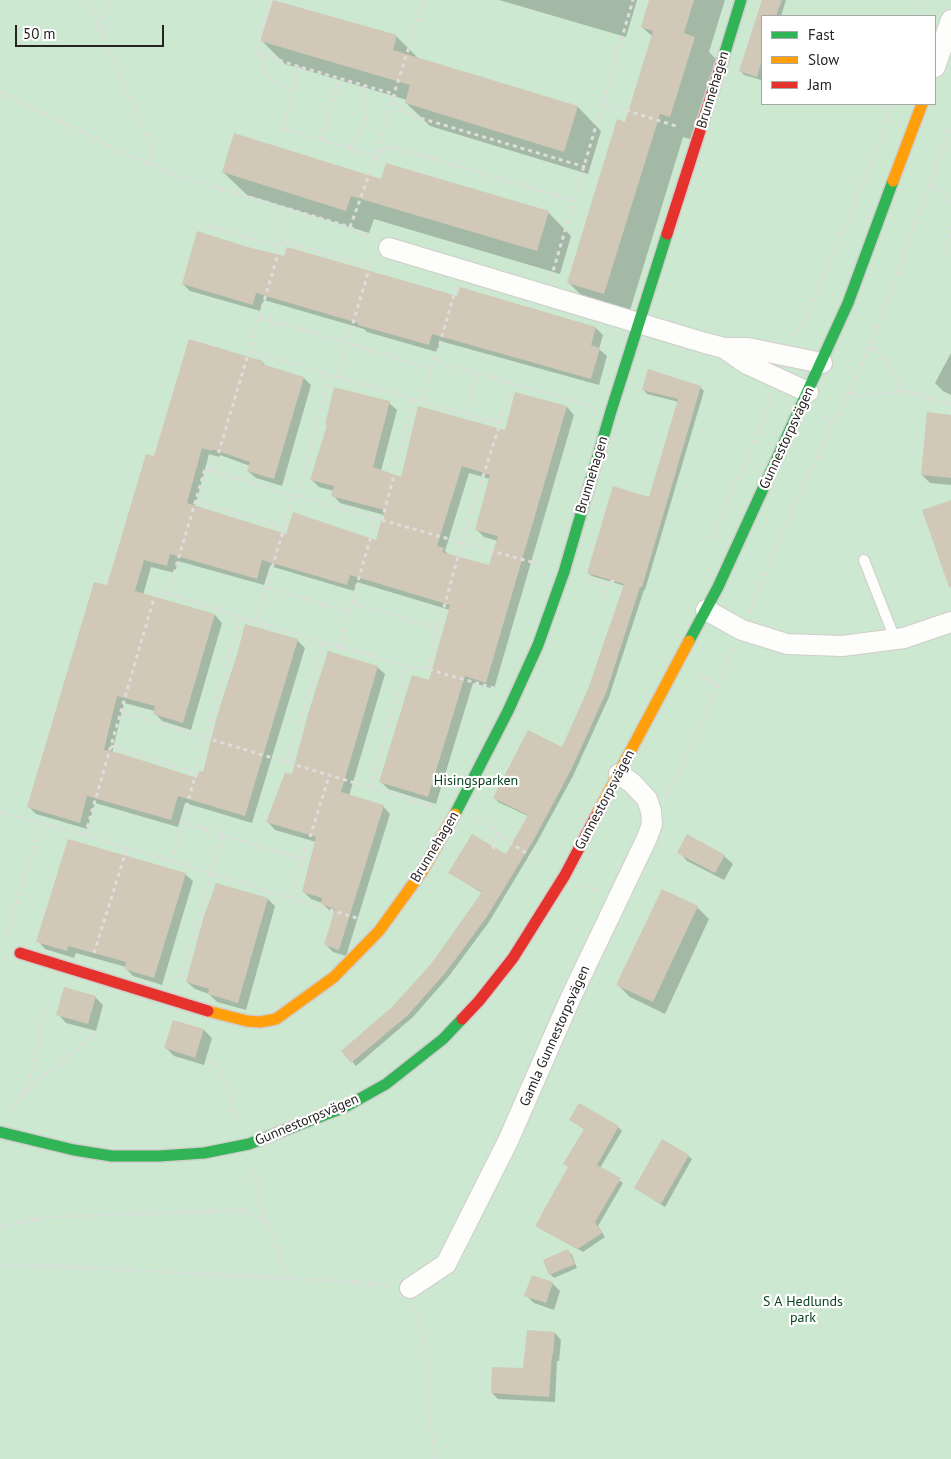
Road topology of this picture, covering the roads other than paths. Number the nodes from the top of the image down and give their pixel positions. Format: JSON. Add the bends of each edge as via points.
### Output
{"nodes":[{"id":1,"x":741,"y":0,"type":"edge"},
{"id":2,"x":951,"y":20,"type":"edge"},
{"id":3,"x":936,"y":64,"type":"edge"},
{"id":4,"x":922,"y":105,"type":"edge"},
{"id":5,"x":389,"y":248,"type":"road end"},
{"id":6,"x":639,"y":323,"type":"junction"},
{"id":7,"x":724,"y":348,"type":"junction"},
{"id":8,"x":822,"y":363,"type":"junction"},
{"id":9,"x":808,"y":392,"type":"junction"},
{"id":10,"x":864,"y":560,"type":"dead end"},
{"id":11,"x":706,"y":610,"type":"junction"},
{"id":12,"x":951,"y":622,"type":"edge"},
{"id":13,"x":895,"y":639,"type":"junction"},
{"id":14,"x":619,"y":774,"type":"junction"},
{"id":15,"x":20,"y":953,"type":"dead end"},
{"id":16,"x":0,"y":1132,"type":"edge"},
{"id":17,"x":410,"y":1288,"type":"road end"}],
"edges":[{"from":1,"to":6,"type":"street","name":"Brunnehagen"},
{"from":2,"to":3,"type":"street"},
{"from":4,"to":8,"type":"street","name":"Gunnestorpsvägen","via":[[848,303]]},
{"from":5,"to":6,"type":"street"},
{"from":6,"to":7,"type":"street"},
{"from":6,"to":15,"type":"street","name":"Brunnehagen","via":[[564,572],[538,645],[458,809],[421,873],[379,932],[334,977],[285,1014],[260,1022],[247,1021]]},
{"from":7,"to":8,"type":"street","via":[[748,348]]},
{"from":7,"to":9,"type":"street","via":[[746,364]]},
{"from":8,"to":9,"type":"street","name":"Gunnestorpsvägen"},
{"from":9,"to":11,"type":"street","name":"Gunnestorpsvägen"},
{"from":10,"to":13,"type":"lane"},
{"from":11,"to":13,"type":"street","via":[[742,630],[787,644],[842,646]]},
{"from":11,"to":14,"type":"street","name":"Gunnestorpsvägen"},
{"from":12,"to":13,"type":"street"},
{"from":14,"to":16,"type":"street","name":"Gunnestorpsvägen","via":[[565,875],[513,958],[443,1039],[386,1084],[345,1107],[249,1144],[204,1153],[112,1156]]},
{"from":14,"to":17,"type":"street","name":"Gamla Gunnestorpsvägen","via":[[647,798],[652,824],[647,838],[571,997],[508,1141],[446,1264]]}]}
